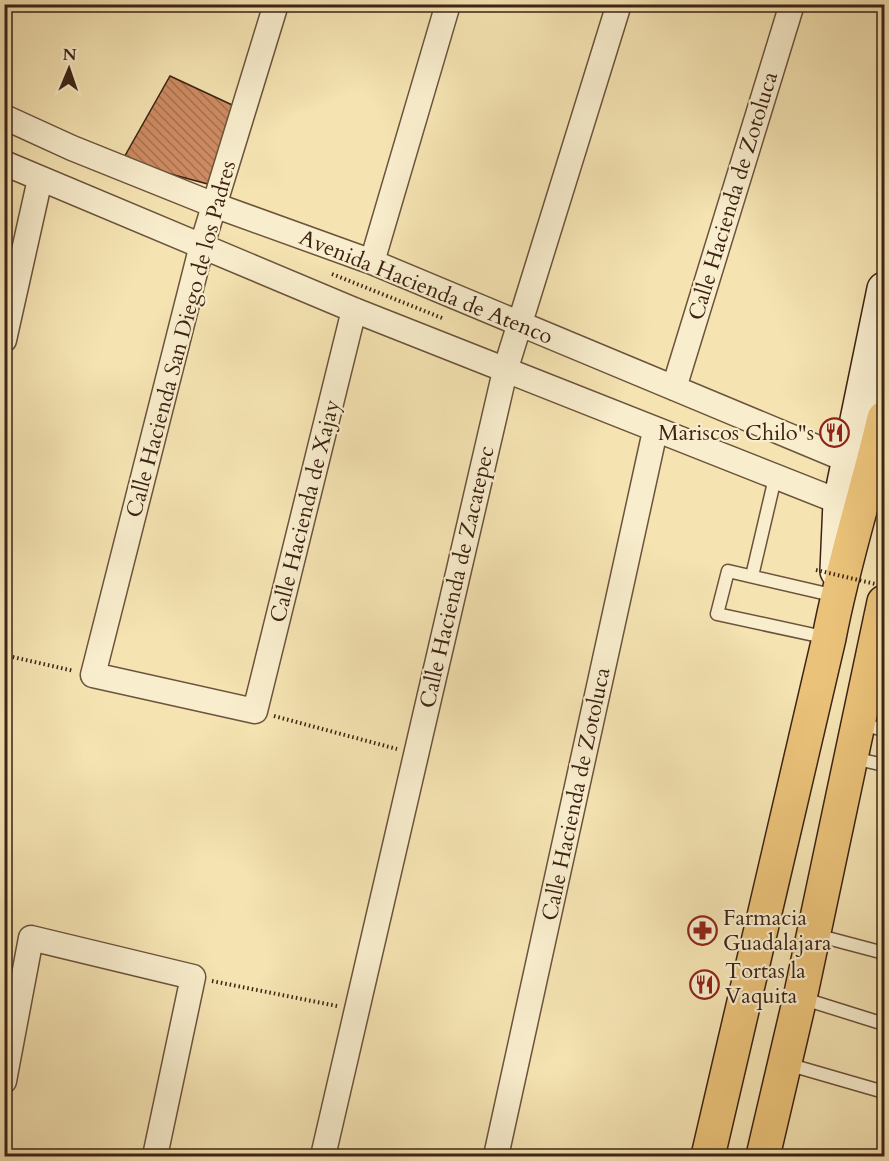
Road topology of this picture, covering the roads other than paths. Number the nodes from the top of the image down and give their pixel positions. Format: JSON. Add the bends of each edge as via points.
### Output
{"nodes":[{"id":1,"x":276,"y":4,"type":"edge"},
{"id":2,"x":448,"y":4,"type":"edge"},
{"id":3,"x":619,"y":4,"type":"edge"},
{"id":4,"x":792,"y":4,"type":"edge"},
{"id":5,"x":4,"y":117,"type":"edge"},
{"id":6,"x":4,"y":163,"type":"edge"},
{"id":7,"x":40,"y":179,"type":"junction"},
{"id":8,"x":214,"y":205,"type":"junction"},
{"id":9,"x":202,"y":245,"type":"junction"},
{"id":10,"x":372,"y":262,"type":"junction"},
{"id":11,"x":885,"y":289,"type":"edge"},
{"id":12,"x":354,"y":310,"type":"junction"},
{"id":13,"x":520,"y":323,"type":"junction"},
{"id":14,"x":4,"y":340,"type":"edge"},
{"id":15,"x":505,"y":371,"type":"junction"},
{"id":16,"x":674,"y":388,"type":"junction"},
{"id":17,"x":885,"y":418,"type":"edge"},
{"id":18,"x":655,"y":431,"type":"junction"},
{"id":19,"x":858,"y":470,"type":"junction"},
{"id":20,"x":775,"y":478,"type":"junction"},
{"id":21,"x":840,"y":502,"type":"junction"},
{"id":22,"x":752,"y":576,"type":"junction"},
{"id":23,"x":830,"y":587,"type":"junction"},
{"id":24,"x":885,"y":603,"type":"edge"},
{"id":25,"x":830,"y":638,"type":"junction"},
{"id":26,"x":880,"y":648,"type":"edge"},
{"id":27,"x":255,"y":711,"type":"joint"},
{"id":28,"x":872,"y":727,"type":"edge"},
{"id":29,"x":852,"y":758,"type":"junction"},
{"id":30,"x":885,"y":765,"type":"edge"},
{"id":31,"x":814,"y":934,"type":"junction"},
{"id":32,"x":885,"y":953,"type":"edge"},
{"id":33,"x":800,"y":998,"type":"junction"},
{"id":34,"x":885,"y":1024,"type":"edge"},
{"id":35,"x":785,"y":1063,"type":"junction"},
{"id":36,"x":4,"y":1081,"type":"edge"},
{"id":37,"x":885,"y":1092,"type":"edge"},
{"id":38,"x":155,"y":1156,"type":"edge"},
{"id":39,"x":322,"y":1156,"type":"edge"},
{"id":40,"x":496,"y":1156,"type":"edge"},
{"id":41,"x":708,"y":1156,"type":"edge"},
{"id":42,"x":763,"y":1156,"type":"edge"}],
"edges":[{"from":1,"to":8,"type":"street","name":"Calle Hacienda San Diego de los Padres"},
{"from":2,"to":10,"type":"street"},
{"from":3,"to":13,"type":"street","name":"Calle Hacienda de Zacatepec"},
{"from":4,"to":16,"type":"street","name":"Calle Hacienda de Zotoluca"},
{"from":5,"to":8,"type":"street","name":"Avenida Hacienda de Atenco"},
{"from":6,"to":7,"type":"street","name":"Avenida Hacienda de Atenco"},
{"from":7,"to":9,"type":"street","name":"Avenida Hacienda de Atenco"},
{"from":7,"to":14,"type":"street"},
{"from":8,"to":9,"type":"street","name":"Calle Hacienda San Diego de los Padres"},
{"from":8,"to":10,"type":"street","name":"Avenida Hacienda de Atenco"},
{"from":9,"to":12,"type":"street","name":"Avenida Hacienda de Atenco"},
{"from":9,"to":27,"type":"street","name":"Calle Hacienda San Diego de los Padres","via":[[93,675]]},
{"from":10,"to":13,"type":"street","name":"Avenida Hacienda de Atenco"},
{"from":11,"to":19,"type":"main road"},
{"from":12,"to":15,"type":"street","name":"Avenida Hacienda de Atenco"},
{"from":12,"to":27,"type":"street","name":"Calle Hacienda de Xajay"},
{"from":13,"to":15,"type":"street","name":"Calle Hacienda de Zacatepec"},
{"from":13,"to":16,"type":"street","name":"Avenida Hacienda de Atenco"},
{"from":15,"to":18,"type":"street","name":"Avenida Hacienda de Atenco"},
{"from":15,"to":39,"type":"street","name":"Calle Hacienda de Zacatepec"},
{"from":16,"to":19,"type":"street","name":"Avenida Hacienda de Atenco"},
{"from":17,"to":19,"type":"main road"},
{"from":18,"to":20,"type":"street","name":"Avenida Hacienda de Atenco"},
{"from":18,"to":40,"type":"street","name":"Calle Hacienda de Zotoluca"},
{"from":19,"to":21,"type":"main road"},
{"from":19,"to":23,"type":"main road"},
{"from":20,"to":21,"type":"street","name":"Avenida Hacienda de Atenco"},
{"from":20,"to":22,"type":"lane"},
{"from":21,"to":23,"type":"main road"},
{"from":22,"to":23,"type":"lane"},
{"from":22,"to":25,"type":"lane","via":[[728,571],[717,614]]},
{"from":23,"to":25,"type":"main road"},
{"from":24,"to":26,"type":"main road"},
{"from":25,"to":41,"type":"main road"},
{"from":26,"to":28,"type":"main road"},
{"from":28,"to":29,"type":"main road"},
{"from":29,"to":30,"type":"lane"},
{"from":29,"to":31,"type":"main road"},
{"from":31,"to":32,"type":"lane"},
{"from":31,"to":33,"type":"main road"},
{"from":33,"to":34,"type":"lane"},
{"from":33,"to":35,"type":"main road"},
{"from":35,"to":37,"type":"lane"},
{"from":35,"to":42,"type":"main road"},
{"from":36,"to":38,"type":"street","via":[[31,938],[193,977]]}]}
